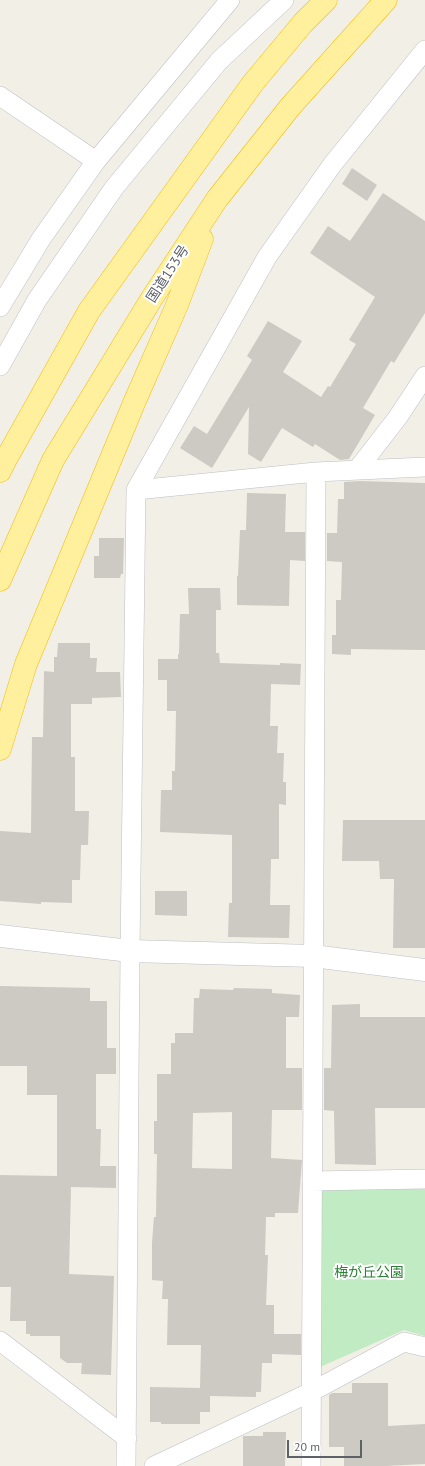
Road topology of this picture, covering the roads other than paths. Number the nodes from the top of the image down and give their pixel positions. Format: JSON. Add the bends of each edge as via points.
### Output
{"nodes":[{"id":1,"x":230,"y":0,"type":"edge"},
{"id":2,"x":284,"y":0,"type":"edge"},
{"id":3,"x":326,"y":0,"type":"edge"},
{"id":4,"x":386,"y":0,"type":"edge"},
{"id":5,"x":425,"y":50,"type":"edge"},
{"id":6,"x":0,"y":96,"type":"edge"},
{"id":7,"x":96,"y":161,"type":"junction"},
{"id":8,"x":218,"y":198,"type":"junction"},
{"id":9,"x":0,"y":307,"type":"edge"},
{"id":10,"x":0,"y":366,"type":"edge"},
{"id":11,"x":425,"y":376,"type":"edge"},
{"id":12,"x":425,"y":467,"type":"edge"},
{"id":13,"x":357,"y":470,"type":"junction"},
{"id":14,"x":0,"y":472,"type":"edge"},
{"id":15,"x":316,"y":472,"type":"junction"},
{"id":16,"x":136,"y":490,"type":"junction"},
{"id":17,"x":0,"y":580,"type":"edge"},
{"id":18,"x":0,"y":749,"type":"edge"},
{"id":19,"x":0,"y":936,"type":"edge"},
{"id":20,"x":130,"y":951,"type":"junction"},
{"id":21,"x":313,"y":956,"type":"junction"},
{"id":22,"x":425,"y":970,"type":"edge"},
{"id":23,"x":425,"y":1179,"type":"edge"},
{"id":24,"x":312,"y":1181,"type":"junction"},
{"id":25,"x":0,"y":1341,"type":"edge"},
{"id":26,"x":425,"y":1347,"type":"edge"},
{"id":27,"x":311,"y":1392,"type":"junction"},
{"id":28,"x":127,"y":1438,"type":"junction"},
{"id":29,"x":126,"y":1466,"type":"edge"},
{"id":30,"x":154,"y":1466,"type":"edge"},
{"id":31,"x":311,"y":1466,"type":"edge"}],
"edges":[{"from":1,"to":7,"type":"street"},
{"from":2,"to":10,"type":"street","via":[[219,61],[114,188],[37,300]]},
{"from":3,"to":14,"type":"highway","via":[[303,23],[253,83],[90,311]]},
{"from":4,"to":8,"type":"highway","name":"国道153号","via":[[290,107]]},
{"from":5,"to":16,"type":"street","via":[[332,165],[267,257]]},
{"from":6,"to":7,"type":"street"},
{"from":7,"to":9,"type":"street","via":[[41,239]]},
{"from":8,"to":17,"type":"highway","name":"国道153号","via":[[152,298],[53,460]]},
{"from":8,"to":18,"type":"highway","via":[[177,305],[26,664]]},
{"from":11,"to":13,"type":"street","via":[[398,417]]},
{"from":12,"to":13,"type":"street"},
{"from":13,"to":15,"type":"street"},
{"from":15,"to":16,"type":"street"},
{"from":15,"to":21,"type":"street"},
{"from":16,"to":20,"type":"street"},
{"from":19,"to":20,"type":"street"},
{"from":20,"to":21,"type":"street"},
{"from":20,"to":28,"type":"street"},
{"from":21,"to":22,"type":"street"},
{"from":21,"to":24,"type":"street"},
{"from":23,"to":24,"type":"street"},
{"from":24,"to":27,"type":"street"},
{"from":25,"to":28,"type":"street"},
{"from":26,"to":27,"type":"street","via":[[404,1342]]},
{"from":27,"to":30,"type":"street"},
{"from":27,"to":31,"type":"street"},
{"from":28,"to":29,"type":"street"}]}
